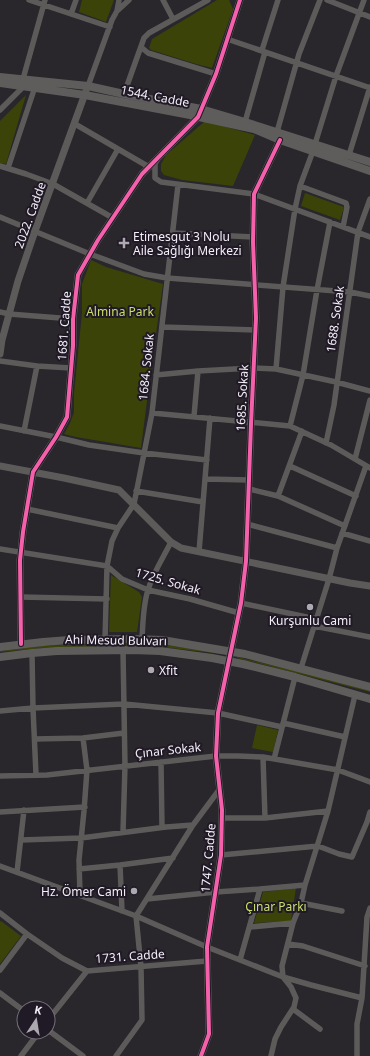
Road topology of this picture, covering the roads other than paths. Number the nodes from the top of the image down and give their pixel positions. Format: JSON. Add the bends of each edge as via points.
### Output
{"nodes":[{"id":1,"x":29,"y":0,"type":"edge"},
{"id":2,"x":76,"y":0,"type":"edge"},
{"id":3,"x":119,"y":0,"type":"edge"},
{"id":4,"x":130,"y":0,"type":"edge"},
{"id":5,"x":163,"y":0,"type":"edge"},
{"id":6,"x":208,"y":0,"type":"edge"},
{"id":7,"x":240,"y":0,"type":"edge"},
{"id":8,"x":278,"y":0,"type":"edge"},
{"id":9,"x":320,"y":0,"type":"edge"},
{"id":10,"x":327,"y":0,"type":"edge"},
{"id":11,"x":364,"y":0,"type":"edge"},
{"id":12,"x":44,"y":2,"type":"edge"},
{"id":13,"x":117,"y":11,"type":"junction"},
{"id":14,"x":359,"y":13,"type":"junction"},
{"id":15,"x":71,"y":14,"type":"junction"},
{"id":16,"x":370,"y":17,"type":"edge"},
{"id":17,"x":174,"y":19,"type":"junction"},
{"id":18,"x":110,"y":27,"type":"junction"},
{"id":19,"x":227,"y":39,"type":"junction"},
{"id":20,"x":141,"y":47,"type":"junction"},
{"id":21,"x":264,"y":51,"type":"junction"},
{"id":22,"x":297,"y":62,"type":"junction"},
{"id":23,"x":216,"y":74,"type":"junction"},
{"id":24,"x":0,"y":76,"type":"edge"},
{"id":25,"x":336,"y":76,"type":"junction"},
{"id":26,"x":24,"y":82,"type":"junction"},
{"id":27,"x":0,"y":83,"type":"edge"},
{"id":28,"x":88,"y":86,"type":"junction"},
{"id":29,"x":34,"y":87,"type":"junction"},
{"id":30,"x":370,"y":88,"type":"edge"},
{"id":31,"x":124,"y":94,"type":"junction"},
{"id":32,"x":85,"y":95,"type":"junction"},
{"id":33,"x":0,"y":110,"type":"edge"},
{"id":34,"x":199,"y":113,"type":"junction"},
{"id":35,"x":246,"y":122,"type":"junction"},
{"id":36,"x":75,"y":124,"type":"junction"},
{"id":37,"x":279,"y":136,"type":"junction"},
{"id":38,"x":314,"y":148,"type":"junction"},
{"id":39,"x":118,"y":149,"type":"junction"},
{"id":40,"x":349,"y":155,"type":"junction"},
{"id":41,"x":158,"y":158,"type":"junction"},
{"id":42,"x":370,"y":162,"type":"edge"},
{"id":43,"x":0,"y":166,"type":"edge"},
{"id":44,"x":149,"y":167,"type":"junction"},
{"id":45,"x":8,"y":168,"type":"junction"},
{"id":46,"x":370,"y":171,"type":"edge"},
{"id":47,"x":52,"y":184,"type":"junction"},
{"id":48,"x":178,"y":185,"type":"junction"},
{"id":49,"x":300,"y":186,"type":"junction"},
{"id":50,"x":254,"y":194,"type":"junction"},
{"id":51,"x":370,"y":199,"type":"edge"},
{"id":52,"x":87,"y":203,"type":"junction"},
{"id":53,"x":295,"y":209,"type":"junction"},
{"id":54,"x":0,"y":217,"type":"edge"},
{"id":55,"x":113,"y":218,"type":"junction"},
{"id":56,"x":330,"y":222,"type":"junction"},
{"id":57,"x":343,"y":227,"type":"junction"},
{"id":58,"x":35,"y":231,"type":"junction"},
{"id":59,"x":358,"y":232,"type":"junction"},
{"id":60,"x":172,"y":233,"type":"junction"},
{"id":61,"x":253,"y":237,"type":"junction"},
{"id":62,"x":370,"y":237,"type":"edge"},
{"id":63,"x":90,"y":254,"type":"junction"},
{"id":64,"x":167,"y":278,"type":"junction"},
{"id":65,"x":255,"y":285,"type":"junction"},
{"id":66,"x":283,"y":287,"type":"junction"},
{"id":67,"x":317,"y":290,"type":"junction"},
{"id":68,"x":350,"y":292,"type":"junction"},
{"id":69,"x":370,"y":296,"type":"edge"},
{"id":70,"x":0,"y":312,"type":"edge"},
{"id":71,"x":9,"y":314,"type":"junction"},
{"id":72,"x":72,"y":319,"type":"junction"},
{"id":73,"x":162,"y":327,"type":"junction"},
{"id":74,"x":256,"y":330,"type":"junction"},
{"id":75,"x":0,"y":354,"type":"edge"},
{"id":76,"x":0,"y":361,"type":"edge"},
{"id":77,"x":37,"y":366,"type":"junction"},
{"id":78,"x":71,"y":368,"type":"junction"},
{"id":79,"x":253,"y":368,"type":"junction"},
{"id":80,"x":276,"y":369,"type":"junction"},
{"id":81,"x":198,"y":371,"type":"junction"},
{"id":82,"x":156,"y":375,"type":"junction"},
{"id":83,"x":303,"y":375,"type":"junction"},
{"id":84,"x":336,"y":382,"type":"junction"},
{"id":85,"x":370,"y":391,"type":"edge"},
{"id":86,"x":370,"y":400,"type":"edge"},
{"id":87,"x":152,"y":413,"type":"junction"},
{"id":88,"x":194,"y":416,"type":"junction"},
{"id":89,"x":210,"y":418,"type":"junction"},
{"id":90,"x":251,"y":422,"type":"junction"},
{"id":91,"x":0,"y":426,"type":"edge"},
{"id":92,"x":290,"y":426,"type":"junction"},
{"id":93,"x":24,"y":431,"type":"junction"},
{"id":94,"x":302,"y":431,"type":"junction"},
{"id":95,"x":56,"y":437,"type":"junction"},
{"id":96,"x":326,"y":442,"type":"junction"},
{"id":97,"x":144,"y":453,"type":"junction"},
{"id":98,"x":355,"y":459,"type":"junction"},
{"id":99,"x":207,"y":460,"type":"junction"},
{"id":100,"x":0,"y":466,"type":"edge"},
{"id":101,"x":290,"y":466,"type":"junction"},
{"id":102,"x":368,"y":467,"type":"edge"},
{"id":103,"x":33,"y":472,"type":"junction"},
{"id":104,"x":205,"y":479,"type":"junction"},
{"id":105,"x":249,"y":480,"type":"junction"},
{"id":106,"x":249,"y":489,"type":"junction"},
{"id":107,"x":136,"y":492,"type":"junction"},
{"id":108,"x":278,"y":496,"type":"junction"},
{"id":109,"x":356,"y":496,"type":"junction"},
{"id":110,"x":203,"y":502,"type":"junction"},
{"id":111,"x":134,"y":504,"type":"junction"},
{"id":112,"x":27,"y":509,"type":"junction"},
{"id":113,"x":248,"y":524,"type":"junction"},
{"id":114,"x":346,"y":526,"type":"junction"},
{"id":115,"x":118,"y":528,"type":"junction"},
{"id":116,"x":342,"y":533,"type":"junction"},
{"id":117,"x":370,"y":541,"type":"edge"},
{"id":118,"x":171,"y":542,"type":"junction"},
{"id":119,"x":337,"y":548,"type":"junction"},
{"id":120,"x":0,"y":549,"type":"edge"},
{"id":121,"x":21,"y":552,"type":"junction"},
{"id":122,"x":199,"y":552,"type":"junction"},
{"id":123,"x":246,"y":561,"type":"junction"},
{"id":124,"x":107,"y":566,"type":"junction"},
{"id":125,"x":329,"y":579,"type":"junction"},
{"id":126,"x":370,"y":586,"type":"edge"},
{"id":127,"x":148,"y":590,"type":"junction"},
{"id":128,"x":21,"y":597,"type":"junction"},
{"id":129,"x":107,"y":599,"type":"junction"},
{"id":130,"x":241,"y":603,"type":"junction"},
{"id":131,"x":239,"y":613,"type":"junction"},
{"id":132,"x":316,"y":619,"type":"junction"},
{"id":133,"x":314,"y":626,"type":"junction"},
{"id":134,"x":370,"y":637,"type":"edge"},
{"id":135,"x":142,"y":639,"type":"junction"},
{"id":136,"x":105,"y":640,"type":"junction"},
{"id":137,"x":21,"y":644,"type":"junction"},
{"id":138,"x":0,"y":647,"type":"edge"},
{"id":139,"x":123,"y":650,"type":"junction"},
{"id":140,"x":231,"y":651,"type":"junction"},
{"id":141,"x":32,"y":653,"type":"junction"},
{"id":142,"x":0,"y":657,"type":"edge"},
{"id":143,"x":229,"y":661,"type":"junction"},
{"id":144,"x":301,"y":668,"type":"junction"},
{"id":145,"x":295,"y":677,"type":"junction"},
{"id":146,"x":370,"y":687,"type":"edge"},
{"id":147,"x":355,"y":695,"type":"junction"},
{"id":148,"x":370,"y":699,"type":"edge"},
{"id":149,"x":124,"y":704,"type":"junction"},
{"id":150,"x":33,"y":708,"type":"junction"},
{"id":151,"x":0,"y":711,"type":"edge"},
{"id":152,"x":218,"y":713,"type":"junction"},
{"id":153,"x":283,"y":725,"type":"junction"},
{"id":154,"x":124,"y":733,"type":"junction"},
{"id":155,"x":345,"y":737,"type":"junction"},
{"id":156,"x":83,"y":738,"type":"junction"},
{"id":157,"x":34,"y":739,"type":"junction"},
{"id":158,"x":216,"y":756,"type":"junction"},
{"id":159,"x":263,"y":757,"type":"junction"},
{"id":160,"x":274,"y":759,"type":"junction"},
{"id":161,"x":161,"y":762,"type":"junction"},
{"id":162,"x":125,"y":766,"type":"junction"},
{"id":163,"x":86,"y":770,"type":"junction"},
{"id":164,"x":338,"y":770,"type":"junction"},
{"id":165,"x":36,"y":775,"type":"junction"},
{"id":166,"x":0,"y":776,"type":"edge"},
{"id":167,"x":370,"y":782,"type":"edge"},
{"id":168,"x":219,"y":790,"type":"junction"},
{"id":169,"x":85,"y":807,"type":"junction"},
{"id":170,"x":24,"y":810,"type":"junction"},
{"id":171,"x":328,"y":811,"type":"junction"},
{"id":172,"x":0,"y":812,"type":"edge"},
{"id":173,"x":370,"y":812,"type":"edge"},
{"id":174,"x":222,"y":818,"type":"junction"},
{"id":175,"x":265,"y":818,"type":"junction"},
{"id":176,"x":193,"y":826,"type":"junction"},
{"id":177,"x":162,"y":827,"type":"junction"},
{"id":178,"x":123,"y":832,"type":"junction"},
{"id":179,"x":81,"y":838,"type":"junction"},
{"id":180,"x":21,"y":840,"type":"junction"},
{"id":181,"x":318,"y":846,"type":"junction"},
{"id":182,"x":221,"y":855,"type":"junction"},
{"id":183,"x":173,"y":858,"type":"junction"},
{"id":184,"x":120,"y":865,"type":"junction"},
{"id":185,"x":0,"y":866,"type":"edge"},
{"id":186,"x":79,"y":869,"type":"junction"},
{"id":187,"x":17,"y":872,"type":"junction"},
{"id":188,"x":305,"y":885,"type":"junction"},
{"id":189,"x":260,"y":889,"type":"junction"},
{"id":190,"x":216,"y":892,"type":"junction"},
{"id":191,"x":80,"y":895,"type":"junction"},
{"id":192,"x":147,"y":899,"type":"junction"},
{"id":193,"x":301,"y":903,"type":"junction"},
{"id":194,"x":370,"y":908,"type":"edge"},
{"id":195,"x":122,"y":911,"type":"junction"},
{"id":196,"x":342,"y":911,"type":"dead end"},
{"id":197,"x":1,"y":915,"type":"edge"},
{"id":198,"x":136,"y":916,"type":"junction"},
{"id":199,"x":293,"y":924,"type":"junction"},
{"id":200,"x":250,"y":927,"type":"junction"},
{"id":201,"x":28,"y":934,"type":"junction"},
{"id":202,"x":288,"y":944,"type":"junction"},
{"id":203,"x":207,"y":947,"type":"junction"},
{"id":204,"x":240,"y":960,"type":"junction"},
{"id":205,"x":207,"y":961,"type":"junction"},
{"id":206,"x":365,"y":966,"type":"junction"},
{"id":207,"x":141,"y":967,"type":"junction"},
{"id":208,"x":0,"y":970,"type":"edge"},
{"id":209,"x":87,"y":971,"type":"junction"},
{"id":210,"x":283,"y":977,"type":"junction"},
{"id":211,"x":0,"y":993,"type":"edge"},
{"id":212,"x":362,"y":998,"type":"junction"},
{"id":213,"x":16,"y":1005,"type":"edge"},
{"id":214,"x":293,"y":1009,"type":"junction"},
{"id":215,"x":56,"y":1010,"type":"edge"},
{"id":216,"x":320,"y":1029,"type":"dead end"},
{"id":217,"x":56,"y":1036,"type":"edge"},
{"id":218,"x":33,"y":1040,"type":"edge"},
{"id":219,"x":21,"y":1056,"type":"edge"},
{"id":220,"x":83,"y":1056,"type":"edge"},
{"id":221,"x":116,"y":1056,"type":"edge"},
{"id":222,"x":201,"y":1056,"type":"edge"},
{"id":223,"x":271,"y":1056,"type":"edge"},
{"id":224,"x":357,"y":1056,"type":"edge"}],
"edges":[{"from":1,"to":12,"type":"street"},
{"from":2,"to":15,"type":"street"},
{"from":3,"to":13,"type":"street"},
{"from":4,"to":13,"type":"street"},
{"from":5,"to":17,"type":"street"},
{"from":6,"to":17,"type":"street"},
{"from":7,"to":19,"type":"street","name":"1681. Cadde"},
{"from":8,"to":21,"type":"street"},
{"from":9,"to":22,"type":"street"},
{"from":10,"to":14,"type":"street"},
{"from":11,"to":14,"type":"street"},
{"from":12,"to":15,"type":"street"},
{"from":12,"to":26,"type":"street"},
{"from":13,"to":18,"type":"street"},
{"from":14,"to":16,"type":"street"},
{"from":14,"to":25,"type":"street"},
{"from":15,"to":18,"type":"street"},
{"from":17,"to":20,"type":"street","via":[[149,32]]},
{"from":18,"to":28,"type":"street"},
{"from":19,"to":21,"type":"street"},
{"from":19,"to":23,"type":"street","name":"1681. Cadde"},
{"from":20,"to":23,"type":"street","via":[[148,53]]},
{"from":20,"to":31,"type":"street"},
{"from":21,"to":22,"type":"street"},
{"from":21,"to":35,"type":"street"},
{"from":22,"to":25,"type":"street"},
{"from":22,"to":37,"type":"street"},
{"from":23,"to":34,"type":"street","name":"1681. Cadde"},
{"from":24,"to":26,"type":"main road","name":"1544. Cadde"},
{"from":25,"to":30,"type":"street"},
{"from":25,"to":38,"type":"street"},
{"from":26,"to":27,"type":"main road","name":"1544. Cadde"},
{"from":26,"to":28,"type":"main road","name":"1544. Cadde"},
{"from":26,"to":29,"type":"main road","name":"1544. Cadde"},
{"from":26,"to":33,"type":"street"},
{"from":28,"to":31,"type":"main road","name":"1544. Cadde"},
{"from":28,"to":32,"type":"street","name":"2022. Cadde"},
{"from":29,"to":32,"type":"main road","name":"1544. Cadde"},
{"from":29,"to":45,"type":"street"},
{"from":30,"to":40,"type":"street"},
{"from":31,"to":34,"type":"main road","name":"1544. Cadde"},
{"from":32,"to":34,"type":"main road","name":"1544. Cadde","via":[[187,114]]},
{"from":32,"to":36,"type":"street","name":"2022. Cadde"},
{"from":34,"to":35,"type":"main road","name":"1544. Cadde"},
{"from":34,"to":37,"type":"main road","name":"1544. Cadde"},
{"from":34,"to":41,"type":"street","name":"1681. Cadde"},
{"from":35,"to":37,"type":"main road","name":"1544. Cadde"},
{"from":36,"to":39,"type":"street"},
{"from":36,"to":47,"type":"street","name":"2022. Cadde"},
{"from":37,"to":38,"type":"main road","name":"1544. Cadde"},
{"from":37,"to":50,"type":"street","name":"1685. Sokak"},
{"from":38,"to":40,"type":"main road","name":"1544. Cadde"},
{"from":38,"to":46,"type":"main road","name":"1544. Cadde"},
{"from":38,"to":49,"type":"street"},
{"from":39,"to":44,"type":"street"},
{"from":39,"to":52,"type":"street"},
{"from":40,"to":42,"type":"main road","name":"1544. Cadde"},
{"from":41,"to":44,"type":"street","name":"1681. Cadde"},
{"from":41,"to":48,"type":"street","via":[[154,178],[160,182]]},
{"from":43,"to":45,"type":"street"},
{"from":44,"to":55,"type":"street","name":"1681. Cadde"},
{"from":45,"to":47,"type":"street"},
{"from":47,"to":52,"type":"street"},
{"from":47,"to":58,"type":"street","name":"2022. Cadde"},
{"from":48,"to":50,"type":"street"},
{"from":48,"to":60,"type":"street","name":"1684. Sokak"},
{"from":49,"to":53,"type":"street"},
{"from":49,"to":57,"type":"street","via":[[346,204]]},
{"from":50,"to":53,"type":"street"},
{"from":50,"to":61,"type":"street","name":"1685. Sokak"},
{"from":51,"to":59,"type":"street","name":"1688. Sokak"},
{"from":52,"to":55,"type":"street"},
{"from":53,"to":56,"type":"street"},
{"from":53,"to":66,"type":"street"},
{"from":54,"to":58,"type":"street"},
{"from":55,"to":63,"type":"street","name":"1681. Cadde"},
{"from":56,"to":57,"type":"street"},
{"from":56,"to":67,"type":"street"},
{"from":57,"to":59,"type":"street"},
{"from":58,"to":63,"type":"street"},
{"from":58,"to":71,"type":"street","name":"2022. Cadde"},
{"from":59,"to":62,"type":"street"},
{"from":59,"to":68,"type":"street","name":"1688. Sokak"},
{"from":60,"to":61,"type":"street"},
{"from":60,"to":64,"type":"street","name":"1684. Sokak"},
{"from":61,"to":65,"type":"street","name":"1685. Sokak"},
{"from":63,"to":64,"type":"street","via":[[144,274]]},
{"from":63,"to":72,"type":"street","name":"1681. Cadde","via":[[78,275]]},
{"from":64,"to":65,"type":"street"},
{"from":64,"to":73,"type":"street","name":"1684. Sokak"},
{"from":65,"to":66,"type":"street"},
{"from":65,"to":74,"type":"street","name":"1685. Sokak"},
{"from":66,"to":67,"type":"street"},
{"from":66,"to":80,"type":"street"},
{"from":67,"to":68,"type":"street"},
{"from":67,"to":83,"type":"street"},
{"from":68,"to":69,"type":"street"},
{"from":68,"to":84,"type":"street","name":"1688. Sokak"},
{"from":70,"to":71,"type":"street"},
{"from":71,"to":72,"type":"street"},
{"from":71,"to":75,"type":"street","name":"2022. Cadde"},
{"from":72,"to":78,"type":"street","name":"1681. Cadde"},
{"from":73,"to":74,"type":"street"},
{"from":73,"to":82,"type":"street","name":"1684. Sokak"},
{"from":74,"to":79,"type":"street","name":"1685. Sokak"},
{"from":76,"to":77,"type":"street"},
{"from":77,"to":78,"type":"street"},
{"from":77,"to":93,"type":"street"},
{"from":78,"to":95,"type":"street","name":"1681. Cadde","via":[[67,417]]},
{"from":79,"to":80,"type":"street"},
{"from":79,"to":81,"type":"street"},
{"from":79,"to":90,"type":"street","name":"1685. Sokak"},
{"from":80,"to":83,"type":"street"},
{"from":81,"to":82,"type":"street"},
{"from":81,"to":88,"type":"street"},
{"from":82,"to":87,"type":"street","name":"1684. Sokak"},
{"from":83,"to":84,"type":"street"},
{"from":83,"to":92,"type":"street"},
{"from":84,"to":85,"type":"street"},
{"from":84,"to":96,"type":"street","name":"1688. Sokak"},
{"from":86,"to":98,"type":"street"},
{"from":87,"to":88,"type":"street"},
{"from":87,"to":97,"type":"street","name":"1684. Sokak"},
{"from":88,"to":89,"type":"street"},
{"from":89,"to":90,"type":"street"},
{"from":89,"to":99,"type":"street"},
{"from":90,"to":92,"type":"street"},
{"from":90,"to":105,"type":"street","name":"1685. Sokak"},
{"from":91,"to":93,"type":"street"},
{"from":92,"to":94,"type":"street"},
{"from":93,"to":95,"type":"street"},
{"from":94,"to":96,"type":"street"},
{"from":94,"to":101,"type":"street"},
{"from":95,"to":97,"type":"street"},
{"from":95,"to":103,"type":"street","name":"1681. Cadde"},
{"from":96,"to":98,"type":"street"},
{"from":97,"to":99,"type":"street"},
{"from":97,"to":107,"type":"street","name":"1684. Sokak"},
{"from":98,"to":102,"type":"street"},
{"from":99,"to":104,"type":"street"},
{"from":100,"to":103,"type":"street"},
{"from":101,"to":108,"type":"street"},
{"from":101,"to":109,"type":"street"},
{"from":102,"to":109,"type":"street"},
{"from":103,"to":111,"type":"street","via":[[119,490]]},
{"from":103,"to":112,"type":"street","name":"1681. Cadde"},
{"from":104,"to":105,"type":"street"},
{"from":104,"to":110,"type":"street"},
{"from":105,"to":106,"type":"street","name":"1685. Sokak"},
{"from":106,"to":108,"type":"street"},
{"from":106,"to":113,"type":"street","name":"1685. Sokak"},
{"from":107,"to":110,"type":"street"},
{"from":107,"to":111,"type":"street","name":"1684. Sokak"},
{"from":108,"to":114,"type":"street"},
{"from":109,"to":114,"type":"street"},
{"from":110,"to":122,"type":"street"},
{"from":111,"to":115,"type":"street"},
{"from":111,"to":118,"type":"street"},
{"from":112,"to":115,"type":"street"},
{"from":112,"to":121,"type":"street","name":"1681. Cadde"},
{"from":113,"to":119,"type":"street"},
{"from":113,"to":123,"type":"street","name":"1685. Sokak"},
{"from":114,"to":116,"type":"street"},
{"from":115,"to":124,"type":"street","via":[[112,541]]},
{"from":116,"to":117,"type":"street"},
{"from":116,"to":119,"type":"street"},
{"from":118,"to":122,"type":"street","via":[[181,548]]},
{"from":118,"to":127,"type":"street"},
{"from":119,"to":125,"type":"street"},
{"from":120,"to":121,"type":"street"},
{"from":121,"to":124,"type":"street"},
{"from":121,"to":128,"type":"street","name":"1681. Cadde"},
{"from":122,"to":123,"type":"street"},
{"from":123,"to":125,"type":"street"},
{"from":123,"to":130,"type":"street","name":"1685. Sokak"},
{"from":124,"to":127,"type":"street","name":"1725. Sokak","via":[[122,579]]},
{"from":124,"to":129,"type":"street"},
{"from":125,"to":126,"type":"street"},
{"from":125,"to":132,"type":"street"},
{"from":127,"to":131,"type":"street","name":"1725. Sokak"},
{"from":127,"to":135,"type":"street"},
{"from":128,"to":129,"type":"street"},
{"from":128,"to":137,"type":"street","name":"1681. Cadde"},
{"from":129,"to":136,"type":"street"},
{"from":130,"to":131,"type":"street","name":"1685. Sokak"},
{"from":130,"to":132,"type":"street"},
{"from":131,"to":140,"type":"street","name":"1685. Sokak"},
{"from":132,"to":133,"type":"street"},
{"from":133,"to":134,"type":"street"},
{"from":133,"to":144,"type":"street"},
{"from":135,"to":136,"type":"main road","name":"Ahi Mesud Bulvarı"},
{"from":135,"to":140,"type":"main road","name":"Ahi Mesud Bulvarı"},
{"from":136,"to":137,"type":"main road","name":"Ahi Mesud Bulvarı"},
{"from":137,"to":138,"type":"main road","name":"Ahi Mesud Bulvarı"},
{"from":139,"to":141,"type":"main road","name":"Ahi Mesud Bulvarı"},
{"from":139,"to":143,"type":"main road","name":"Ahi Mesud Bulvarı","via":[[160,651]]},
{"from":139,"to":149,"type":"street"},
{"from":140,"to":143,"type":"street","name":"1685. Sokak"},
{"from":140,"to":144,"type":"main road","name":"Ahi Mesud Bulvarı"},
{"from":141,"to":142,"type":"main road","name":"Ahi Mesud Bulvarı"},
{"from":141,"to":150,"type":"street"},
{"from":143,"to":145,"type":"main road","name":"Ahi Mesud Bulvarı"},
{"from":143,"to":152,"type":"street","name":"1747. Cadde"},
{"from":144,"to":146,"type":"main road","name":"Ahi Mesud Bulvarı"},
{"from":145,"to":147,"type":"main road","name":"Ahi Mesud Bulvarı"},
{"from":145,"to":153,"type":"street"},
{"from":147,"to":148,"type":"main road","name":"Ahi Mesud Bulvarı"},
{"from":147,"to":155,"type":"street"},
{"from":149,"to":150,"type":"street"},
{"from":149,"to":152,"type":"street"},
{"from":149,"to":154,"type":"street"},
{"from":150,"to":151,"type":"street"},
{"from":150,"to":157,"type":"street"},
{"from":152,"to":153,"type":"street"},
{"from":152,"to":158,"type":"street","name":"1747. Cadde"},
{"from":153,"to":155,"type":"street"},
{"from":153,"to":160,"type":"street"},
{"from":154,"to":156,"type":"street"},
{"from":154,"to":162,"type":"street"},
{"from":155,"to":164,"type":"street"},
{"from":156,"to":157,"type":"street"},
{"from":156,"to":163,"type":"street"},
{"from":157,"to":165,"type":"street"},
{"from":158,"to":159,"type":"street","name":"Çınar Sokak"},
{"from":158,"to":161,"type":"street","name":"Çınar Sokak"},
{"from":158,"to":168,"type":"street","name":"1747. Cadde"},
{"from":159,"to":160,"type":"street","name":"Çınar Sokak"},
{"from":159,"to":175,"type":"street"},
{"from":160,"to":164,"type":"street","name":"Çınar Sokak"},
{"from":161,"to":162,"type":"street","name":"Çınar Sokak"},
{"from":161,"to":177,"type":"street"},
{"from":162,"to":163,"type":"street","name":"Çınar Sokak"},
{"from":162,"to":178,"type":"street"},
{"from":163,"to":165,"type":"street","name":"Çınar Sokak"},
{"from":163,"to":169,"type":"street"},
{"from":164,"to":167,"type":"street","name":"Çınar Sokak"},
{"from":164,"to":171,"type":"street"},
{"from":165,"to":166,"type":"street","name":"Çınar Sokak"},
{"from":168,"to":174,"type":"street","name":"1747. Cadde"},
{"from":168,"to":176,"type":"street"},
{"from":169,"to":170,"type":"street"},
{"from":169,"to":179,"type":"street"},
{"from":170,"to":172,"type":"street"},
{"from":170,"to":180,"type":"street"},
{"from":171,"to":175,"type":"street"},
{"from":171,"to":181,"type":"street"},
{"from":173,"to":181,"type":"street","via":[[352,857]]},
{"from":174,"to":175,"type":"street"},
{"from":174,"to":182,"type":"street","name":"1747. Cadde"},
{"from":176,"to":177,"type":"street"},
{"from":176,"to":183,"type":"street"},
{"from":177,"to":178,"type":"street"},
{"from":178,"to":179,"type":"street"},
{"from":179,"to":180,"type":"street"},
{"from":179,"to":186,"type":"street"},
{"from":180,"to":187,"type":"street"},
{"from":181,"to":182,"type":"street"},
{"from":181,"to":188,"type":"street"},
{"from":182,"to":190,"type":"street","name":"1747. Cadde"},
{"from":183,"to":184,"type":"street"},
{"from":183,"to":192,"type":"street"},
{"from":184,"to":186,"type":"street"},
{"from":184,"to":195,"type":"street"},
{"from":185,"to":187,"type":"street"},
{"from":186,"to":191,"type":"street"},
{"from":187,"to":191,"type":"street"},
{"from":188,"to":189,"type":"street"},
{"from":188,"to":193,"type":"street"},
{"from":189,"to":190,"type":"street"},
{"from":189,"to":200,"type":"street"},
{"from":190,"to":192,"type":"street"},
{"from":190,"to":203,"type":"street","name":"1747. Cadde"},
{"from":191,"to":195,"type":"street"},
{"from":192,"to":198,"type":"street"},
{"from":193,"to":196,"type":"street"},
{"from":193,"to":199,"type":"street"},
{"from":194,"to":206,"type":"street"},
{"from":195,"to":198,"type":"street"},
{"from":197,"to":201,"type":"street","name":"1731. Cadde"},
{"from":198,"to":203,"type":"street"},
{"from":198,"to":207,"type":"street"},
{"from":199,"to":200,"type":"street"},
{"from":199,"to":202,"type":"street"},
{"from":200,"to":204,"type":"street"},
{"from":201,"to":208,"type":"street"},
{"from":201,"to":209,"type":"street","name":"1731. Cadde","via":[[62,958]]},
{"from":202,"to":206,"type":"street","via":[[303,946]]},
{"from":202,"to":210,"type":"street","via":[[282,966]]},
{"from":203,"to":204,"type":"street"},
{"from":203,"to":205,"type":"street","name":"1747. Cadde"},
{"from":204,"to":210,"type":"street"},
{"from":205,"to":207,"type":"street","name":"1731. Cadde"},
{"from":205,"to":222,"type":"street","name":"1747. Cadde","via":[[209,1034]]},
{"from":206,"to":212,"type":"street"},
{"from":207,"to":209,"type":"street","name":"1731. Cadde"},
{"from":207,"to":221,"type":"street","via":[[142,1020]]},
{"from":209,"to":215,"type":"street"},
{"from":210,"to":212,"type":"street"},
{"from":210,"to":214,"type":"street","via":[[296,998]]},
{"from":211,"to":213,"type":"street"},
{"from":212,"to":224,"type":"street","via":[[357,1024]]},
{"from":214,"to":216,"type":"street"},
{"from":214,"to":223,"type":"street","via":[[275,1039]]},
{"from":217,"to":220,"type":"street"},
{"from":218,"to":219,"type":"street"}]}
